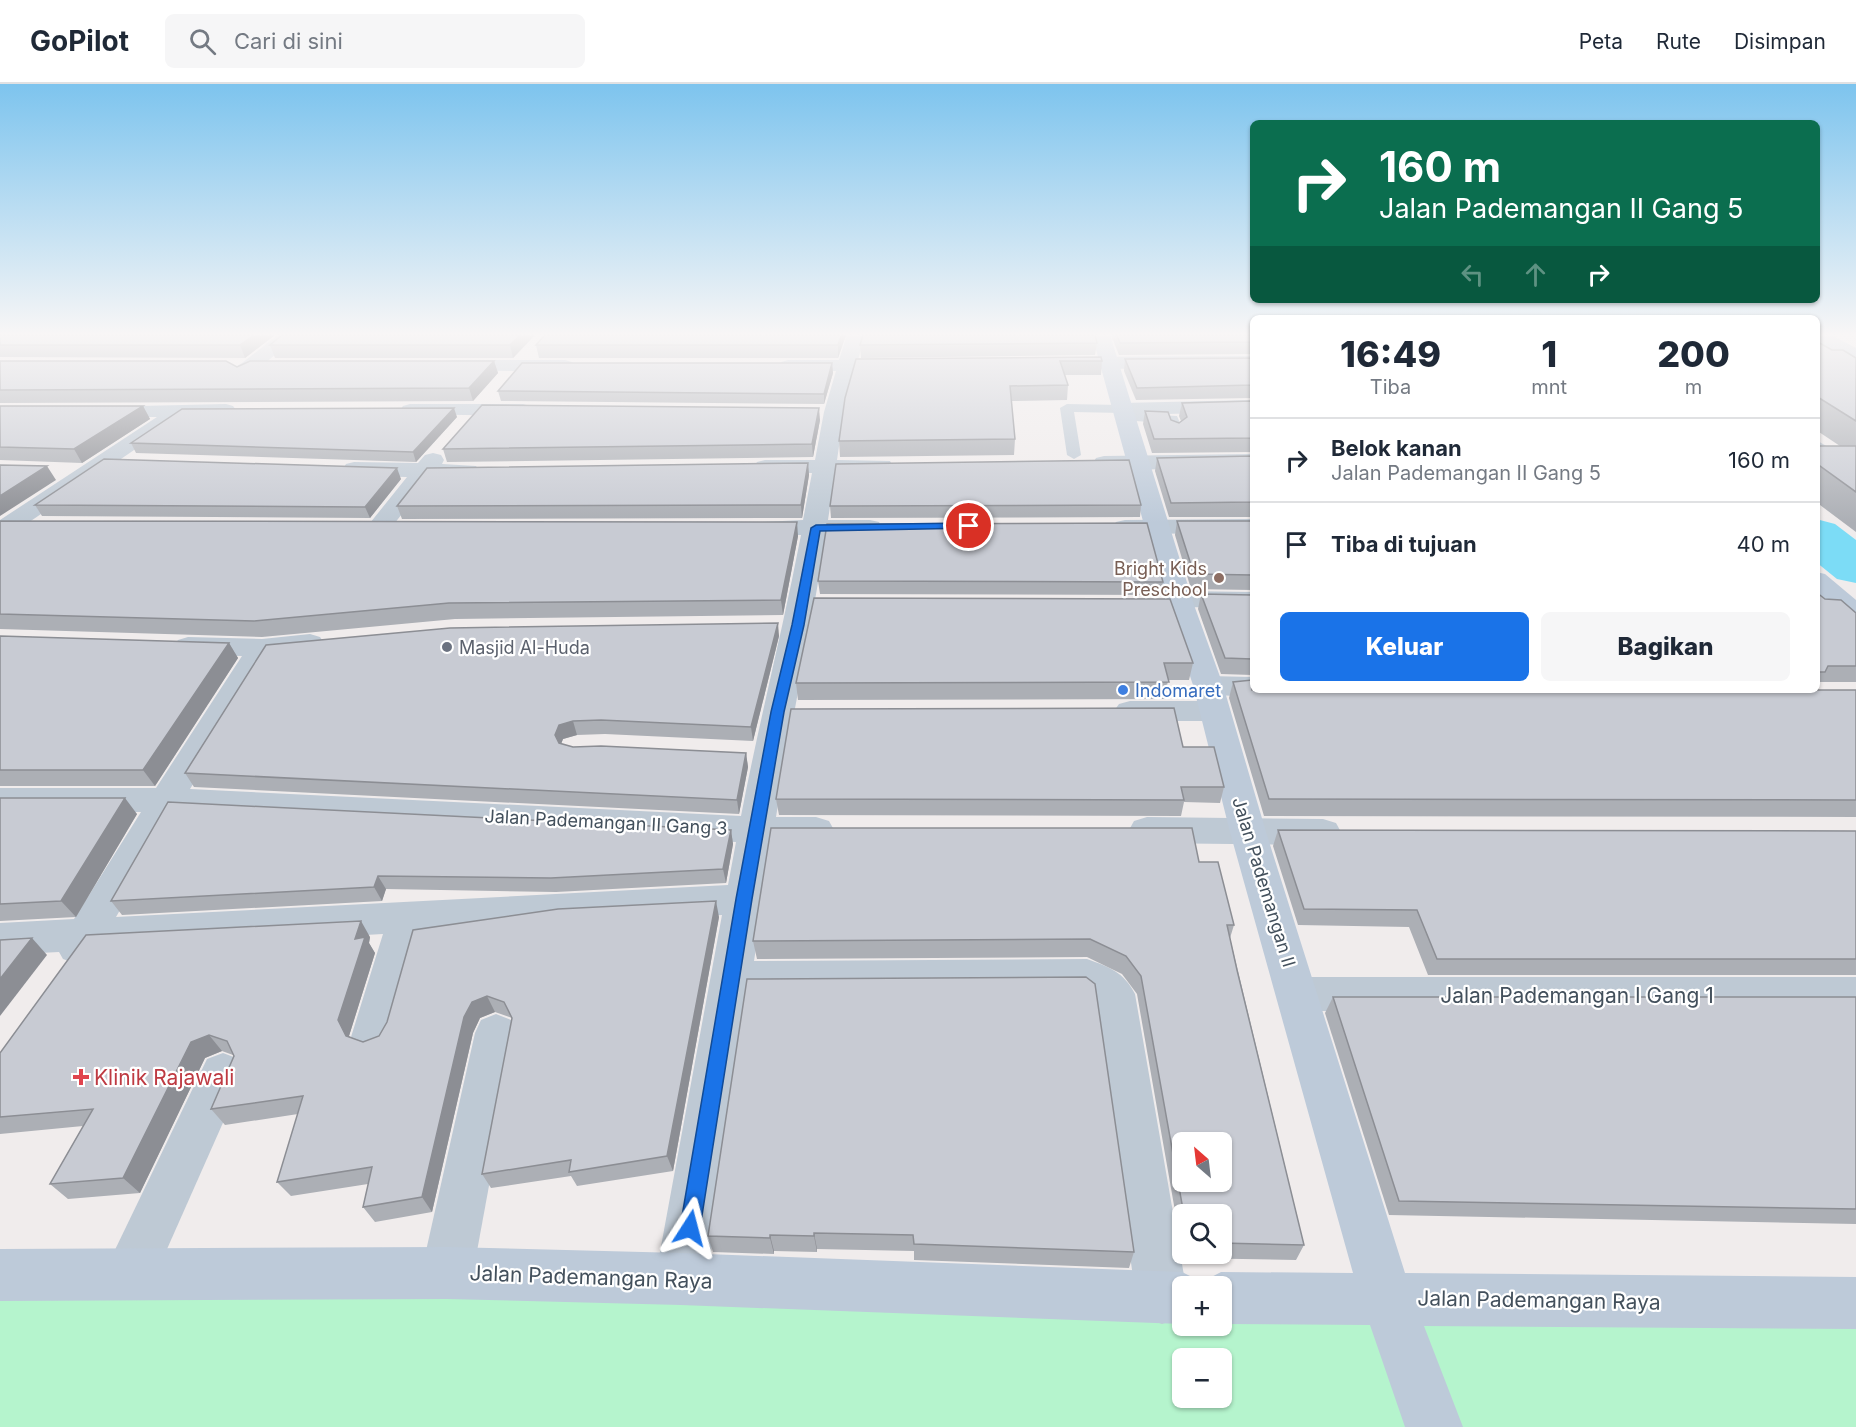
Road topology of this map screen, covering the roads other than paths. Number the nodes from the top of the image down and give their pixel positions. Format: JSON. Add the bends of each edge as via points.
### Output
{"nodes":[{"id":1,"x":201,"y":398,"type":"edge"},
{"id":2,"x":490,"y":398,"type":"edge"},
{"id":3,"x":829,"y":398,"type":"edge"},
{"id":4,"x":1119,"y":398,"type":"edge"},
{"id":5,"x":1250,"y":406,"type":"edge"},
{"id":6,"x":480,"y":409,"type":"junction"},
{"id":7,"x":182,"y":410,"type":"junction"},
{"id":8,"x":241,"y":410,"type":"edge"},
{"id":9,"x":384,"y":410,"type":"edge"},
{"id":10,"x":539,"y":410,"type":"edge"},
{"id":11,"x":79,"y":411,"type":"edge"},
{"id":12,"x":1123,"y":413,"type":"junction"},
{"id":13,"x":1176,"y":430,"type":"edge"},
{"id":14,"x":1820,"y":447,"type":"edge"},
{"id":15,"x":1064,"y":459,"type":"joint"},
{"id":16,"x":1250,"y":460,"type":"edge"},
{"id":17,"x":139,"y":462,"type":"edge"},
{"id":18,"x":1137,"y":462,"type":"junction"},
{"id":19,"x":898,"y":465,"type":"edge"},
{"id":20,"x":95,"y":466,"type":"junction"},
{"id":21,"x":826,"y":466,"type":"junction"},
{"id":22,"x":743,"y":467,"type":"edge"},
{"id":23,"x":328,"y":468,"type":"edge"},
{"id":24,"x":1852,"y":468,"type":"edge"},
{"id":25,"x":494,"y":470,"type":"edge"},
{"id":26,"x":54,"y":471,"type":"dead end"},
{"id":27,"x":423,"y":471,"type":"junction"},
{"id":28,"x":52,"y":525,"type":"edge"},
{"id":29,"x":1158,"y":526,"type":"junction"},
{"id":30,"x":1250,"y":526,"type":"edge"},
{"id":31,"x":898,"y":527,"type":"edge"},
{"id":32,"x":1102,"y":527,"type":"edge"},
{"id":33,"x":4,"y":528,"type":"edge"},
{"id":34,"x":378,"y":528,"type":"edge"},
{"id":35,"x":733,"y":528,"type":"edge"},
{"id":36,"x":816,"y":528,"type":"junction"},
{"id":37,"x":1820,"y":583,"type":"edge"},
{"id":38,"x":1250,"y":600,"type":"edge"},
{"id":39,"x":1172,"y":603,"type":"junction"},
{"id":40,"x":1820,"y":605,"type":"edge"},
{"id":41,"x":1851,"y":609,"type":"edge"},
{"id":42,"x":342,"y":640,"type":"edge"},
{"id":43,"x":167,"y":645,"type":"edge"},
{"id":44,"x":262,"y":648,"type":"junction"},
{"id":45,"x":1250,"y":687,"type":"edge"},
{"id":46,"x":1211,"y":698,"type":"junction"},
{"id":47,"x":1096,"y":711,"type":"edge"},
{"id":48,"x":0,"y":800,"type":"edge"},
{"id":49,"x":166,"y":800,"type":"junction"},
{"id":50,"x":757,"y":830,"type":"junction"},
{"id":51,"x":852,"y":830,"type":"edge"},
{"id":52,"x":1115,"y":830,"type":"edge"},
{"id":53,"x":1248,"y":832,"type":"junction"},
{"id":54,"x":1359,"y":832,"type":"edge"},
{"id":55,"x":744,"y":899,"type":"junction"},
{"id":56,"x":407,"y":919,"type":"junction"},
{"id":57,"x":89,"y":933,"type":"junction"},
{"id":58,"x":0,"y":939,"type":"edge"},
{"id":59,"x":731,"y":978,"type":"junction"},
{"id":60,"x":55,"y":980,"type":"edge"},
{"id":61,"x":1297,"y":994,"type":"junction"},
{"id":62,"x":1856,"y":994,"type":"edge"},
{"id":63,"x":496,"y":1033,"type":"dead end"},
{"id":64,"x":374,"y":1037,"type":"edge"},
{"id":65,"x":223,"y":1073,"type":"dead end"},
{"id":66,"x":130,"y":1274,"type":"junction"},
{"id":67,"x":447,"y":1274,"type":"junction"},
{"id":68,"x":0,"y":1275,"type":"edge"},
{"id":69,"x":681,"y":1280,"type":"junction"},
{"id":70,"x":1172,"y":1298,"type":"edge"},
{"id":71,"x":1232,"y":1299,"type":"edge"},
{"id":72,"x":1856,"y":1303,"type":"edge"},
{"id":73,"x":1392,"y":1314,"type":"junction"},
{"id":74,"x":1434,"y":1427,"type":"edge"}],
"edges":[{"from":1,"to":7,"type":"street"},
{"from":2,"to":6,"type":"street"},
{"from":3,"to":21,"type":"street","via":[[823,412]]},
{"from":4,"to":12,"type":"street","name":"Jalan Pademangan II"},
{"from":5,"to":12,"type":"street"},
{"from":6,"to":9,"type":"street"},
{"from":6,"to":10,"type":"street"},
{"from":6,"to":27,"type":"street"},
{"from":7,"to":8,"type":"street"},
{"from":7,"to":11,"type":"street"},
{"from":7,"to":20,"type":"street"},
{"from":12,"to":13,"type":"lane","via":[[1172,419]]},
{"from":12,"to":15,"type":"lane","via":[[1067,408]]},
{"from":12,"to":18,"type":"street","name":"Jalan Pademangan II"},
{"from":14,"to":24,"type":"lane"},
{"from":15,"to":18,"type":"street"},
{"from":16,"to":18,"type":"street"},
{"from":17,"to":20,"type":"street"},
{"from":18,"to":29,"type":"street","name":"Jalan Pademangan II"},
{"from":19,"to":21,"type":"street"},
{"from":20,"to":26,"type":"street"},
{"from":20,"to":33,"type":"street"},
{"from":21,"to":22,"type":"street"},
{"from":21,"to":36,"type":"street"},
{"from":23,"to":27,"type":"street"},
{"from":25,"to":27,"type":"street"},
{"from":27,"to":34,"type":"street"},
{"from":28,"to":33,"type":"street"},
{"from":29,"to":30,"type":"street"},
{"from":29,"to":32,"type":"street"},
{"from":29,"to":39,"type":"street","name":"Jalan Pademangan II"},
{"from":31,"to":36,"type":"street"},
{"from":35,"to":36,"type":"street"},
{"from":36,"to":50,"type":"street","via":[[799,615],[789,712],[755,755]]},
{"from":37,"to":41,"type":"street"},
{"from":38,"to":39,"type":"street"},
{"from":39,"to":46,"type":"street","name":"Jalan Pademangan II"},
{"from":40,"to":41,"type":"street"},
{"from":42,"to":44,"type":"street"},
{"from":43,"to":44,"type":"street"},
{"from":44,"to":49,"type":"street"},
{"from":45,"to":46,"type":"street"},
{"from":46,"to":47,"type":"street"},
{"from":46,"to":53,"type":"street","name":"Jalan Pademangan II"},
{"from":48,"to":49,"type":"street","name":"Jalan Pademangan II Gang 3"},
{"from":49,"to":50,"type":"street","name":"Jalan Pademangan II Gang 3"},
{"from":49,"to":57,"type":"street"},
{"from":50,"to":51,"type":"street","name":"Jalan Pademangan II Gang 3"},
{"from":50,"to":55,"type":"street"},
{"from":52,"to":53,"type":"street"},
{"from":53,"to":54,"type":"street"},
{"from":53,"to":61,"type":"street","name":"Jalan Pademangan II"},
{"from":55,"to":56,"type":"street"},
{"from":55,"to":59,"type":"street"},
{"from":56,"to":57,"type":"street"},
{"from":56,"to":64,"type":"street"},
{"from":57,"to":58,"type":"street"},
{"from":57,"to":60,"type":"street"},
{"from":59,"to":69,"type":"street"},
{"from":59,"to":70,"type":"street","via":[[1087,976],[1103,982],[1114,994]]},
{"from":61,"to":62,"type":"street","name":"Jalan Pademangan I Gang 1"},
{"from":61,"to":73,"type":"street","name":"Jalan Pademangan II"},
{"from":63,"to":67,"type":"street"},
{"from":65,"to":66,"type":"street"},
{"from":66,"to":67,"type":"street","name":"Jalan Pademangan Raya"},
{"from":66,"to":68,"type":"street","name":"Jalan Pademangan Raya"},
{"from":67,"to":69,"type":"street","name":"Jalan Pademangan Raya"},
{"from":69,"to":70,"type":"street","name":"Jalan Pademangan Raya"},
{"from":71,"to":73,"type":"street","name":"Jalan Pademangan Raya"},
{"from":72,"to":73,"type":"street","name":"Jalan Pademangan Raya"},
{"from":73,"to":74,"type":"street","name":"Jalan Pademangan II"}]}
